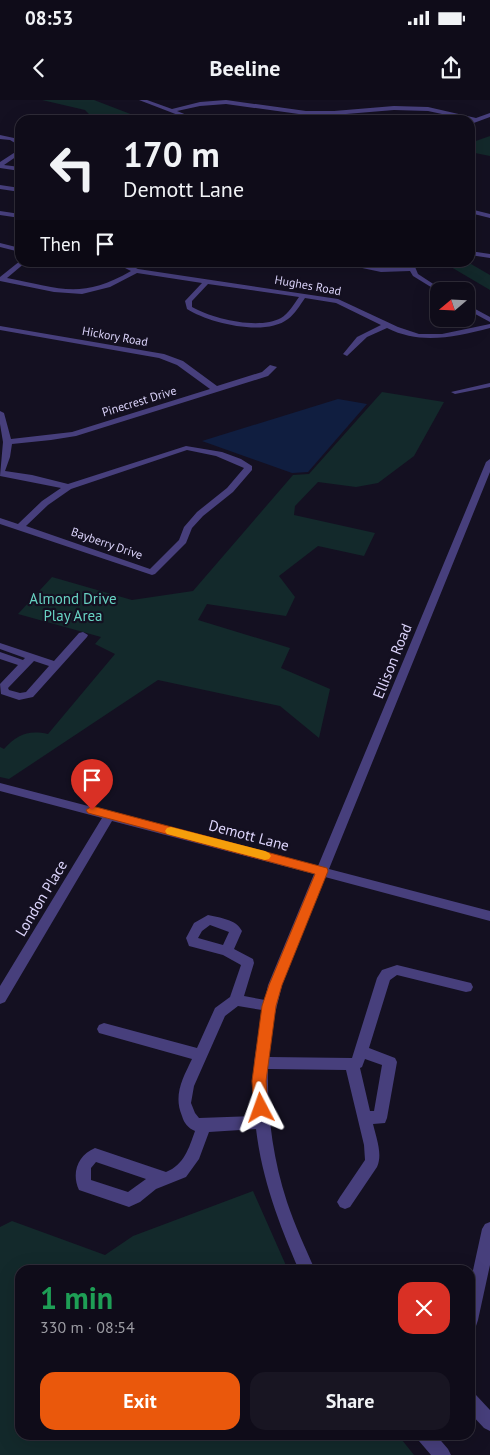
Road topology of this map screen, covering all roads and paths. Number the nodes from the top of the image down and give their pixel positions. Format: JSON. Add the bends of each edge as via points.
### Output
{"nodes":[{"id":1,"x":142,"y":100,"type":"edge"},
{"id":2,"x":428,"y":101,"type":"edge"},
{"id":3,"x":422,"y":109,"type":"junction"},
{"id":4,"x":172,"y":111,"type":"junction"},
{"id":5,"x":183,"y":115,"type":"edge"},
{"id":6,"x":453,"y":115,"type":"edge"},
{"id":7,"x":490,"y":115,"type":"edge"},
{"id":8,"x":475,"y":120,"type":"edge"},
{"id":9,"x":0,"y":137,"type":"edge"},
{"id":10,"x":15,"y":141,"type":"edge"},
{"id":11,"x":15,"y":155,"type":"edge"},
{"id":12,"x":0,"y":166,"type":"edge"},
{"id":13,"x":15,"y":168,"type":"edge"},
{"id":14,"x":0,"y":187,"type":"edge"},
{"id":15,"x":15,"y":189,"type":"edge"},
{"id":16,"x":475,"y":212,"type":"edge"},
{"id":17,"x":0,"y":213,"type":"edge"},
{"id":18,"x":15,"y":215,"type":"edge"},
{"id":19,"x":490,"y":216,"type":"edge"},
{"id":20,"x":0,"y":245,"type":"edge"},
{"id":21,"x":15,"y":249,"type":"edge"},
{"id":22,"x":475,"y":254,"type":"edge"},
{"id":23,"x":490,"y":256,"type":"edge"},
{"id":24,"x":17,"y":267,"type":"edge"},
{"id":25,"x":127,"y":267,"type":"edge"},
{"id":26,"x":364,"y":267,"type":"edge"},
{"id":27,"x":403,"y":267,"type":"edge"},
{"id":28,"x":411,"y":267,"type":"edge"},
{"id":29,"x":136,"y":271,"type":"junction"},
{"id":30,"x":1,"y":279,"type":"edge"},
{"id":31,"x":207,"y":281,"type":"junction"},
{"id":32,"x":430,"y":284,"type":"edge"},
{"id":33,"x":304,"y":295,"type":"junction"},
{"id":34,"x":475,"y":311,"type":"edge"},
{"id":35,"x":490,"y":320,"type":"edge"},
{"id":36,"x":387,"y":325,"type":"junction"},
{"id":37,"x":490,"y":326,"type":"edge"},
{"id":38,"x":0,"y":328,"type":"edge"},
{"id":39,"x":347,"y":354,"type":"dead end"},
{"id":40,"x":273,"y":368,"type":"dead end"},
{"id":41,"x":490,"y":385,"type":"edge"},
{"id":42,"x":216,"y":390,"type":"junction"},
{"id":43,"x":455,"y":392,"type":"dead end"},
{"id":44,"x":0,"y":412,"type":"edge"},
{"id":45,"x":8,"y":442,"type":"junction"},
{"id":46,"x":490,"y":462,"type":"edge"},
{"id":47,"x":0,"y":473,"type":"edge"},
{"id":48,"x":68,"y":487,"type":"junction"},
{"id":49,"x":0,"y":520,"type":"edge"},
{"id":50,"x":20,"y":526,"type":"junction"},
{"id":51,"x":83,"y":635,"type":"dead end"},
{"id":52,"x":0,"y":646,"type":"edge"},
{"id":53,"x":0,"y":655,"type":"edge"},
{"id":54,"x":29,"y":660,"type":"junction"},
{"id":55,"x":56,"y":665,"type":"junction"},
{"id":56,"x":0,"y":786,"type":"edge"},
{"id":57,"x":110,"y":815,"type":"junction"},
{"id":58,"x":322,"y":871,"type":"junction"},
{"id":59,"x":490,"y":916,"type":"edge"},
{"id":60,"x":228,"y":951,"type":"dead end"},
{"id":61,"x":466,"y":987,"type":"dead end"},
{"id":62,"x":0,"y":998,"type":"edge"},
{"id":63,"x":236,"y":1000,"type":"junction"},
{"id":64,"x":269,"y":1006,"type":"junction"},
{"id":65,"x":104,"y":1029,"type":"dead end"},
{"id":66,"x":362,"y":1052,"type":"junction"},
{"id":67,"x":201,"y":1055,"type":"junction"},
{"id":68,"x":261,"y":1063,"type":"junction"},
{"id":69,"x":352,"y":1065,"type":"junction"},
{"id":70,"x":365,"y":1117,"type":"junction"},
{"id":71,"x":262,"y":1122,"type":"junction"},
{"id":72,"x":204,"y":1126,"type":"junction"},
{"id":73,"x":165,"y":1179,"type":"junction"},
{"id":74,"x":345,"y":1202,"type":"dead end"},
{"id":75,"x":490,"y":1229,"type":"edge"},
{"id":76,"x":306,"y":1265,"type":"edge"},
{"id":77,"x":475,"y":1297,"type":"edge"},
{"id":78,"x":475,"y":1406,"type":"edge"},
{"id":79,"x":490,"y":1422,"type":"edge"},
{"id":80,"x":429,"y":1440,"type":"edge"},
{"id":81,"x":442,"y":1455,"type":"edge"}],
"edges":[{"from":1,"to":4,"type":"street"},
{"from":2,"to":3,"type":"street"},
{"from":3,"to":4,"type":"street","via":[[306,113],[220,102]]},
{"from":3,"to":6,"type":"street"},
{"from":4,"to":5,"type":"street"},
{"from":7,"to":8,"type":"street"},
{"from":9,"to":10,"type":"street"},
{"from":11,"to":12,"type":"street"},
{"from":12,"to":13,"type":"street"},
{"from":14,"to":15,"type":"street"},
{"from":16,"to":19,"type":"street"},
{"from":17,"to":18,"type":"street"},
{"from":20,"to":21,"type":"street"},
{"from":22,"to":23,"type":"street"},
{"from":24,"to":30,"type":"street"},
{"from":25,"to":29,"type":"street","name":"Hughes Road"},
{"from":26,"to":27,"type":"street","via":[[381,270]]},
{"from":28,"to":32,"type":"street"},
{"from":29,"to":30,"type":"street","via":[[109,286],[83,290],[60,290]]},
{"from":29,"to":31,"type":"street","name":"Hughes Road"},
{"from":31,"to":33,"type":"street","name":"Hughes Road"},
{"from":31,"to":33,"type":"street","via":[[188,301],[189,308],[199,315],[244,324],[282,320]]},
{"from":33,"to":36,"type":"street","name":"Hughes Road","via":[[338,301]]},
{"from":34,"to":35,"type":"street"},
{"from":36,"to":37,"type":"street","name":"Hughes Road","via":[[409,334],[433,337]]},
{"from":36,"to":39,"type":"street","via":[[363,335]]},
{"from":38,"to":42,"type":"street","name":"Hickory Road","via":[[161,356],[180,362]]},
{"from":40,"to":42,"type":"street","name":"Pinecrest Drive","via":[[266,374]]},
{"from":41,"to":43,"type":"street"},
{"from":42,"to":45,"type":"street","name":"Pinecrest Drive","via":[[72,434]]},
{"from":44,"to":45,"type":"street"},
{"from":45,"to":47,"type":"street"},
{"from":46,"to":58,"type":"street","name":"Ellison Road"},
{"from":47,"to":48,"type":"street"},
{"from":48,"to":50,"type":"street","name":"Bayberry Drive"},
{"from":48,"to":50,"type":"street","name":"Bayberry Drive","via":[[186,448],[240,462],[249,468],[230,490],[200,514],[188,527],[184,541],[152,572]]},
{"from":49,"to":50,"type":"street"},
{"from":51,"to":55,"type":"street"},
{"from":52,"to":54,"type":"street"},
{"from":53,"to":54,"type":"street"},
{"from":54,"to":55,"type":"street"},
{"from":54,"to":55,"type":"street","via":[[3,687],[5,692],[26,697]]},
{"from":56,"to":57,"type":"street","name":"Demott Lane"},
{"from":57,"to":58,"type":"street","name":"Demott Lane"},
{"from":57,"to":62,"type":"street","name":"London Place"},
{"from":58,"to":59,"type":"street","name":"Demott Lane"},
{"from":58,"to":64,"type":"street","name":"Ellison Road"},
{"from":60,"to":63,"type":"street","via":[[248,963]]},
{"from":61,"to":66,"type":"street","via":[[404,971],[387,974]]},
{"from":63,"to":64,"type":"street"},
{"from":63,"to":67,"type":"street","via":[[220,1012]]},
{"from":64,"to":68,"type":"street","name":"Ellison Road"},
{"from":65,"to":67,"type":"street"},
{"from":66,"to":69,"type":"street","via":[[358,1063]]},
{"from":66,"to":70,"type":"street","via":[[390,1062],[380,1118]]},
{"from":67,"to":72,"type":"street","via":[[186,1086],[184,1103],[195,1124]]},
{"from":68,"to":69,"type":"street"},
{"from":68,"to":71,"type":"street","name":"Ellison Road"},
{"from":69,"to":70,"type":"street"},
{"from":70,"to":74,"type":"street","via":[[372,1162]]},
{"from":71,"to":72,"type":"street"},
{"from":71,"to":76,"type":"street","name":"Ellison Road","via":[[268,1160],[284,1219]]},
{"from":72,"to":73,"type":"street","via":[[185,1170]]},
{"from":73,"to":73,"type":"street","via":[[129,1200],[84,1185],[82,1172],[87,1161],[95,1155]]},
{"from":75,"to":77,"type":"street"},
{"from":78,"to":79,"type":"street"},
{"from":80,"to":81,"type":"street"}]}
